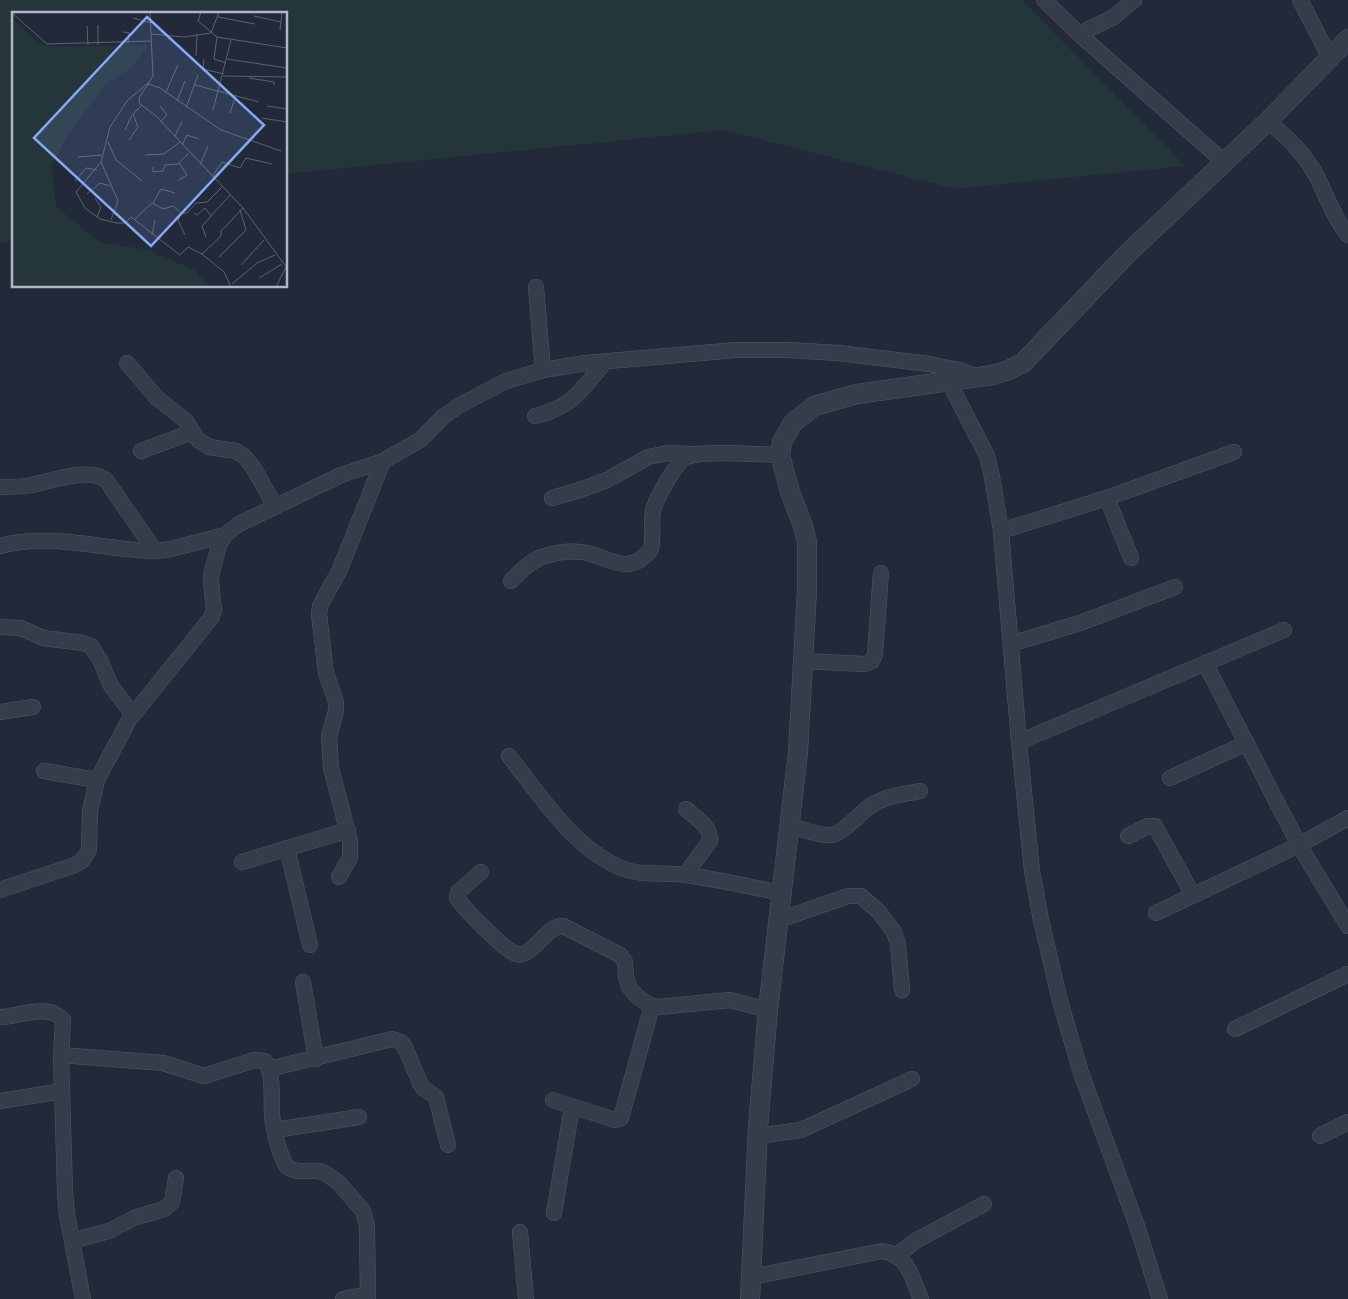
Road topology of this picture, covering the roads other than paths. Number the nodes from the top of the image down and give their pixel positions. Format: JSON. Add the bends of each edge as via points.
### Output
{"nodes":[{"id":1,"x":1044,"y":0,"type":"edge"},
{"id":2,"x":1134,"y":0,"type":"edge"},
{"id":3,"x":1300,"y":0,"type":"edge"},
{"id":4,"x":1079,"y":34,"type":"junction"},
{"id":5,"x":1348,"y":40,"type":"edge"},
{"id":6,"x":1330,"y":58,"type":"junction"},
{"id":7,"x":1268,"y":121,"type":"junction"},
{"id":8,"x":1224,"y":162,"type":"junction"},
{"id":9,"x":1348,"y":236,"type":"edge"},
{"id":10,"x":536,"y":287,"type":"dead end"},
{"id":11,"x":605,"y":362,"type":"junction"},
{"id":12,"x":127,"y":363,"type":"dead end"},
{"id":13,"x":543,"y":370,"type":"junction"},
{"id":14,"x":976,"y":377,"type":"junction"},
{"id":15,"x":949,"y":382,"type":"junction"},
{"id":16,"x":535,"y":416,"type":"dead end"},
{"id":17,"x":192,"y":432,"type":"junction"},
{"id":18,"x":141,"y":451,"type":"dead end"},
{"id":19,"x":1234,"y":452,"type":"dead end"},
{"id":20,"x":692,"y":454,"type":"junction"},
{"id":21,"x":780,"y":455,"type":"junction"},
{"id":22,"x":383,"y":461,"type":"junction"},
{"id":23,"x":0,"y":487,"type":"edge"},
{"id":24,"x":552,"y":498,"type":"dead end"},
{"id":25,"x":1107,"y":498,"type":"junction"},
{"id":26,"x":275,"y":506,"type":"junction"},
{"id":27,"x":1001,"y":531,"type":"junction"},
{"id":28,"x":225,"y":535,"type":"junction"},
{"id":29,"x":0,"y":546,"type":"edge"},
{"id":30,"x":155,"y":552,"type":"junction"},
{"id":31,"x":1131,"y":558,"type":"dead end"},
{"id":32,"x":881,"y":573,"type":"dead end"},
{"id":33,"x":511,"y":581,"type":"dead end"},
{"id":34,"x":1175,"y":587,"type":"dead end"},
{"id":35,"x":0,"y":627,"type":"edge"},
{"id":36,"x":1284,"y":630,"type":"dead end"},
{"id":37,"x":1011,"y":644,"type":"junction"},
{"id":38,"x":803,"y":661,"type":"junction"},
{"id":39,"x":1205,"y":663,"type":"junction"},
{"id":40,"x":33,"y":706,"type":"dead end"},
{"id":41,"x":0,"y":712,"type":"edge"},
{"id":42,"x":133,"y":715,"type":"junction"},
{"id":43,"x":1019,"y":742,"type":"junction"},
{"id":44,"x":1247,"y":744,"type":"junction"},
{"id":45,"x":509,"y":756,"type":"dead end"},
{"id":46,"x":44,"y":771,"type":"dead end"},
{"id":47,"x":1170,"y":778,"type":"dead end"},
{"id":48,"x":97,"y":780,"type":"junction"},
{"id":49,"x":920,"y":791,"type":"dead end"},
{"id":50,"x":686,"y":808,"type":"dead end"},
{"id":51,"x":1348,"y":818,"type":"edge"},
{"id":52,"x":790,"y":826,"type":"junction"},
{"id":53,"x":348,"y":830,"type":"junction"},
{"id":54,"x":1128,"y":836,"type":"dead end"},
{"id":55,"x":1299,"y":844,"type":"junction"},
{"id":56,"x":287,"y":848,"type":"junction"},
{"id":57,"x":242,"y":862,"type":"dead end"},
{"id":58,"x":481,"y":872,"type":"dead end"},
{"id":59,"x":685,"y":875,"type":"junction"},
{"id":60,"x":339,"y":877,"type":"dead end"},
{"id":61,"x":0,"y":890,"type":"edge"},
{"id":62,"x":782,"y":893,"type":"junction"},
{"id":63,"x":1193,"y":896,"type":"junction"},
{"id":64,"x":1156,"y":913,"type":"dead end"},
{"id":65,"x":779,"y":920,"type":"junction"},
{"id":66,"x":1348,"y":926,"type":"edge"},
{"id":67,"x":310,"y":945,"type":"dead end"},
{"id":68,"x":1348,"y":974,"type":"edge"},
{"id":69,"x":303,"y":982,"type":"dead end"},
{"id":70,"x":902,"y":990,"type":"dead end"},
{"id":71,"x":652,"y":1006,"type":"junction"},
{"id":72,"x":768,"y":1010,"type":"junction"},
{"id":73,"x":0,"y":1017,"type":"edge"},
{"id":74,"x":1235,"y":1029,"type":"dead end"},
{"id":75,"x":61,"y":1055,"type":"junction"},
{"id":76,"x":316,"y":1059,"type":"junction"},
{"id":77,"x":269,"y":1069,"type":"junction"},
{"id":78,"x":912,"y":1079,"type":"dead end"},
{"id":79,"x":62,"y":1092,"type":"junction"},
{"id":80,"x":553,"y":1100,"type":"dead end"},
{"id":81,"x":0,"y":1101,"type":"edge"},
{"id":82,"x":572,"y":1106,"type":"junction"},
{"id":83,"x":359,"y":1117,"type":"dead end"},
{"id":84,"x":1348,"y":1122,"type":"edge"},
{"id":85,"x":275,"y":1130,"type":"junction"},
{"id":86,"x":757,"y":1136,"type":"junction"},
{"id":87,"x":1320,"y":1136,"type":"dead end"},
{"id":88,"x":448,"y":1145,"type":"dead end"},
{"id":89,"x":176,"y":1178,"type":"dead end"},
{"id":90,"x":984,"y":1204,"type":"dead end"},
{"id":91,"x":554,"y":1212,"type":"dead end"},
{"id":92,"x":520,"y":1232,"type":"dead end"},
{"id":93,"x":72,"y":1240,"type":"junction"},
{"id":94,"x":897,"y":1255,"type":"junction"},
{"id":95,"x":751,"y":1277,"type":"junction"},
{"id":96,"x":368,"y":1297,"type":"edge"},
{"id":97,"x":83,"y":1299,"type":"edge"},
{"id":98,"x":343,"y":1299,"type":"edge"},
{"id":99,"x":526,"y":1299,"type":"edge"},
{"id":100,"x":750,"y":1299,"type":"edge"},
{"id":101,"x":921,"y":1299,"type":"edge"},
{"id":102,"x":1160,"y":1299,"type":"edge"}],
"edges":[{"from":1,"to":4,"type":"street"},
{"from":2,"to":4,"type":"street","via":[[1114,17]]},
{"from":3,"to":6,"type":"street"},
{"from":4,"to":8,"type":"street"},
{"from":5,"to":6,"type":"street"},
{"from":6,"to":7,"type":"street"},
{"from":7,"to":8,"type":"street"},
{"from":7,"to":9,"type":"street","via":[[1304,156]]},
{"from":8,"to":14,"type":"street","via":[[1126,255],[1030,357],[1006,372]]},
{"from":10,"to":13,"type":"street"},
{"from":11,"to":13,"type":"street"},
{"from":11,"to":14,"type":"street","via":[[736,350],[788,350],[912,362],[959,370]]},
{"from":11,"to":16,"type":"street","via":[[569,402]]},
{"from":12,"to":17,"type":"street"},
{"from":13,"to":22,"type":"street","via":[[506,381],[460,405],[420,440]]},
{"from":14,"to":15,"type":"street"},
{"from":15,"to":21,"type":"street","via":[[857,394],[814,406],[793,423],[782,442]]},
{"from":15,"to":27,"type":"street","via":[[987,456]]},
{"from":17,"to":18,"type":"street"},
{"from":17,"to":26,"type":"street","via":[[203,444],[236,451],[244,456]]},
{"from":19,"to":25,"type":"street"},
{"from":20,"to":21,"type":"street"},
{"from":20,"to":24,"type":"street","via":[[668,453],[648,457],[607,480]]},
{"from":20,"to":33,"type":"street","via":[[676,466],[655,506],[651,549],[640,560],[626,565],[587,553],[553,554],[533,561]]},
{"from":21,"to":38,"type":"street","via":[[807,542]]},
{"from":22,"to":26,"type":"street","via":[[340,475]]},
{"from":22,"to":53,"type":"street","via":[[319,614],[326,673],[336,702],[329,736],[331,768]]},
{"from":23,"to":30,"type":"street","via":[[24,486],[84,474],[101,476]]},
{"from":25,"to":27,"type":"street"},
{"from":25,"to":31,"type":"street"},
{"from":26,"to":28,"type":"street"},
{"from":27,"to":37,"type":"street"},
{"from":28,"to":30,"type":"street"},
{"from":28,"to":42,"type":"street","via":[[212,572],[214,611],[211,618]]},
{"from":29,"to":30,"type":"street","via":[[50,540]]},
{"from":32,"to":38,"type":"street","via":[[872,661],[865,664]]},
{"from":34,"to":37,"type":"street","via":[[1080,623]]},
{"from":35,"to":42,"type":"street","via":[[21,628],[43,638],[91,646],[111,686]]},
{"from":36,"to":39,"type":"street"},
{"from":37,"to":43,"type":"street"},
{"from":38,"to":52,"type":"street"},
{"from":39,"to":43,"type":"street"},
{"from":39,"to":44,"type":"street"},
{"from":40,"to":41,"type":"street"},
{"from":42,"to":48,"type":"street"},
{"from":43,"to":102,"type":"street","via":[[1032,871],[1060,1001],[1081,1073]]},
{"from":44,"to":47,"type":"street"},
{"from":44,"to":55,"type":"street"},
{"from":45,"to":59,"type":"street","via":[[562,823],[602,858],[636,871]]},
{"from":46,"to":48,"type":"street"},
{"from":48,"to":61,"type":"street","via":[[90,811],[90,850],[82,860]]},
{"from":49,"to":52,"type":"street","via":[[878,801],[832,835]]},
{"from":50,"to":59,"type":"street","via":[[706,827],[710,841]]},
{"from":51,"to":55,"type":"street"},
{"from":52,"to":62,"type":"street"},
{"from":53,"to":56,"type":"street"},
{"from":53,"to":60,"type":"street","via":[[350,858]]},
{"from":54,"to":63,"type":"street","via":[[1155,826]]},
{"from":55,"to":63,"type":"street"},
{"from":55,"to":66,"type":"street"},
{"from":56,"to":57,"type":"street"},
{"from":56,"to":67,"type":"street"},
{"from":58,"to":71,"type":"street","via":[[458,892],[457,898],[509,950],[515,954],[528,952],[556,927],[563,926],[620,955],[625,962],[629,986],[641,1000]]},
{"from":59,"to":62,"type":"street"},
{"from":62,"to":65,"type":"street"},
{"from":63,"to":64,"type":"street"},
{"from":65,"to":70,"type":"street","via":[[848,896],[861,896],[894,932]]},
{"from":65,"to":72,"type":"street"},
{"from":68,"to":74,"type":"street"},
{"from":69,"to":76,"type":"street"},
{"from":71,"to":72,"type":"street","via":[[730,1000]]},
{"from":71,"to":82,"type":"street","via":[[619,1120]]},
{"from":72,"to":86,"type":"street"},
{"from":73,"to":75,"type":"street","via":[[39,1012],[57,1014],[64,1024]]},
{"from":75,"to":77,"type":"street","via":[[163,1062],[204,1076],[256,1060],[265,1061]]},
{"from":75,"to":79,"type":"street"},
{"from":76,"to":77,"type":"street"},
{"from":76,"to":88,"type":"street","via":[[397,1039],[405,1048],[423,1088],[436,1097]]},
{"from":77,"to":85,"type":"street"},
{"from":78,"to":86,"type":"street","via":[[801,1130]]},
{"from":79,"to":81,"type":"street"},
{"from":79,"to":93,"type":"street","via":[[65,1192]]},
{"from":80,"to":82,"type":"street"},
{"from":82,"to":91,"type":"street"},
{"from":83,"to":85,"type":"street"},
{"from":84,"to":87,"type":"street"},
{"from":85,"to":96,"type":"street","via":[[287,1167],[328,1175],[363,1211],[367,1226]]},
{"from":86,"to":95,"type":"street"},
{"from":89,"to":93,"type":"street","via":[[172,1202],[164,1209],[134,1218],[109,1231]]},
{"from":90,"to":94,"type":"street","via":[[917,1240]]},
{"from":92,"to":99,"type":"street"},
{"from":93,"to":97,"type":"street"},
{"from":94,"to":95,"type":"street","via":[[882,1251]]},
{"from":94,"to":101,"type":"street","via":[[906,1264]]},
{"from":95,"to":100,"type":"street"},
{"from":96,"to":98,"type":"street"}]}
